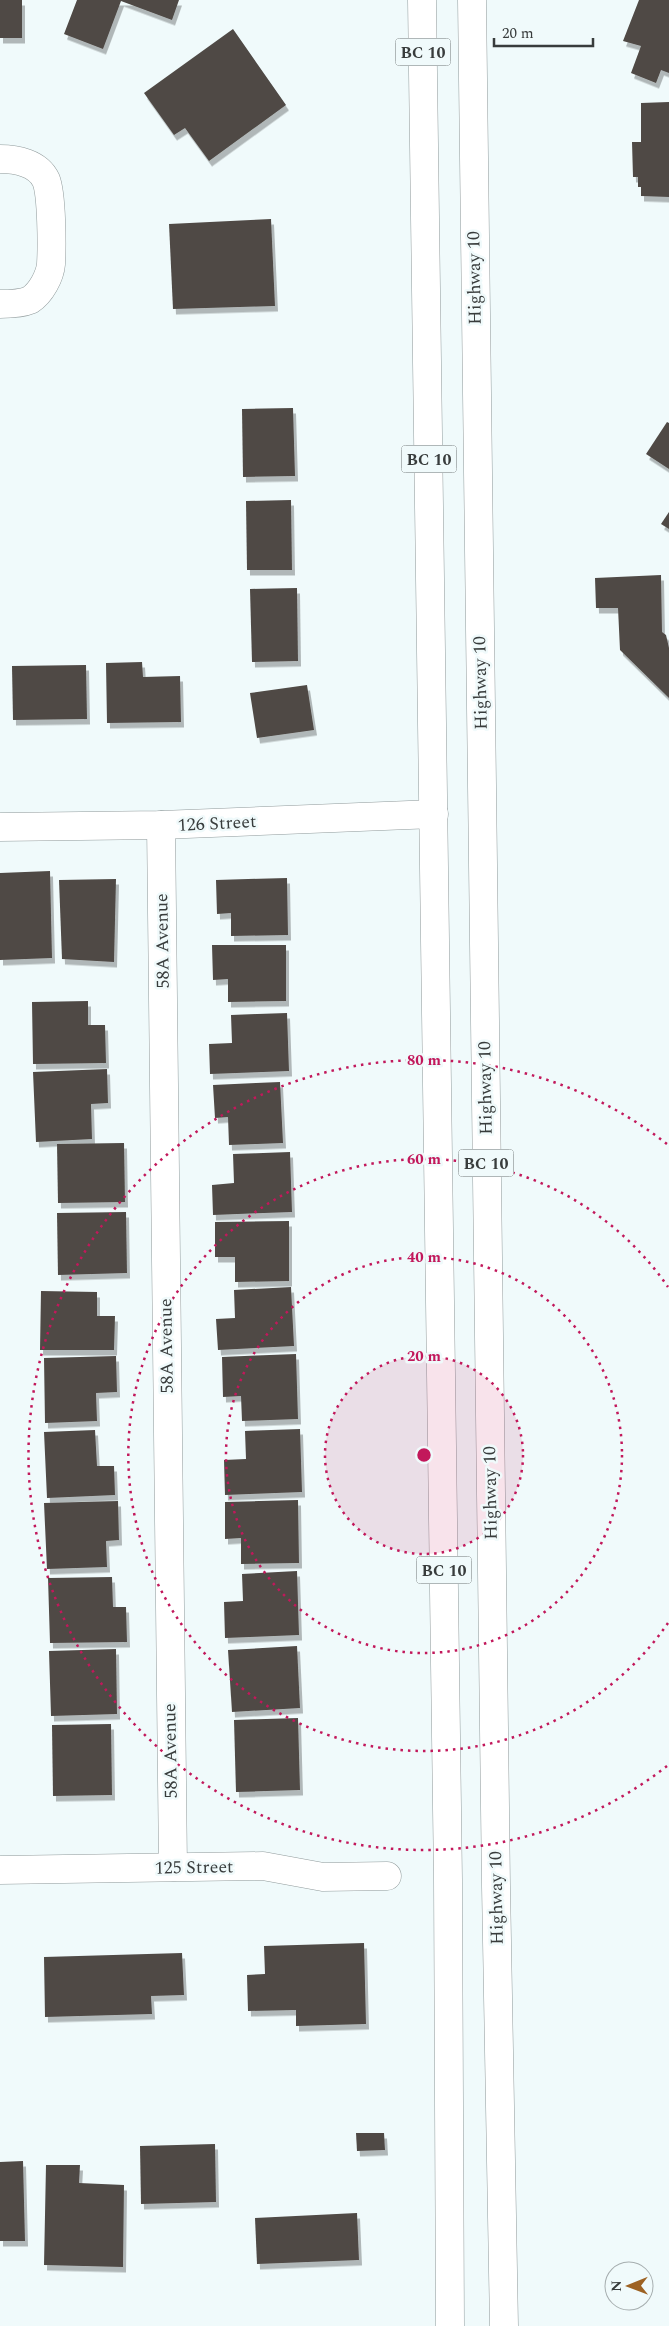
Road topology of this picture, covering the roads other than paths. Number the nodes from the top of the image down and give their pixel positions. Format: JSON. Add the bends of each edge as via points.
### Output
{"nodes":[{"id":1,"x":422,"y":0,"type":"edge"},
{"id":2,"x":472,"y":0,"type":"edge"},
{"id":3,"x":0,"y":159,"type":"edge"},
{"id":4,"x":0,"y":304,"type":"edge"},
{"id":5,"x":434,"y":814,"type":"junction"},
{"id":6,"x":161,"y":826,"type":"junction"},
{"id":7,"x":0,"y":827,"type":"edge"},
{"id":8,"x":173,"y":1867,"type":"junction"},
{"id":9,"x":0,"y":1870,"type":"edge"},
{"id":10,"x":387,"y":1876,"type":"dead end"},
{"id":11,"x":450,"y":2326,"type":"edge"},
{"id":12,"x":504,"y":2326,"type":"edge"}],
"edges":[{"from":1,"to":5,"type":"main road","number":"BC 10"},
{"from":2,"to":12,"type":"main road","name":"Highway 10","number":"BC 10"},
{"from":3,"to":4,"type":"main road","via":[[14,159],[33,166],[46,179],[50,198],[51,266],[44,285],[30,300]]},
{"from":5,"to":6,"type":"main road","name":"126 Street"},
{"from":5,"to":11,"type":"main road","number":"BC 10","via":[[448,1880]]},
{"from":6,"to":7,"type":"main road","name":"126 Street"},
{"from":6,"to":8,"type":"main road","name":"58A Avenue"},
{"from":8,"to":9,"type":"main road","name":"125 Street"},
{"from":8,"to":10,"type":"main road","name":"125 Street","via":[[263,1866],[323,1877]]}]}
